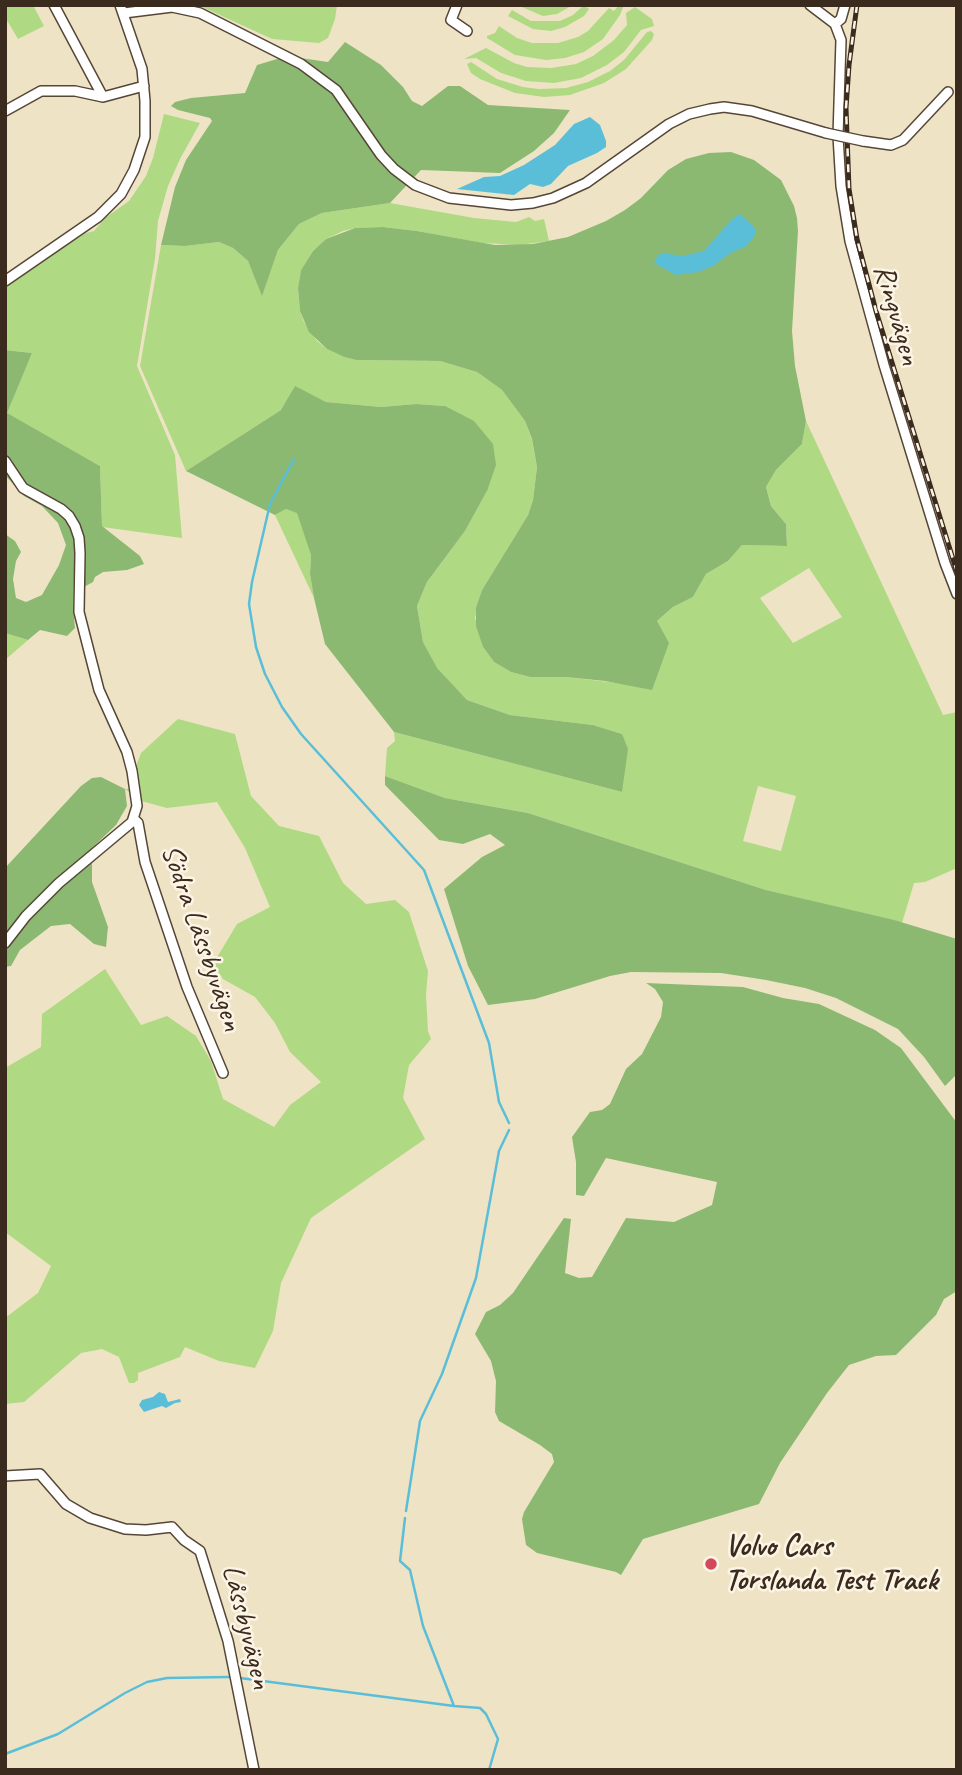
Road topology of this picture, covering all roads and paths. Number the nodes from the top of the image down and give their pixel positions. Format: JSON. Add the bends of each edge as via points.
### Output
{"nodes":[{"id":1,"x":54,"y":5,"type":"edge"},
{"id":2,"x":457,"y":5,"type":"edge"},
{"id":3,"x":810,"y":5,"type":"edge"},
{"id":4,"x":845,"y":5,"type":"edge"},
{"id":5,"x":122,"y":9,"type":"edge"},
{"id":6,"x":835,"y":24,"type":"junction"},
{"id":7,"x":467,"y":31,"type":"dead end"},
{"id":8,"x":144,"y":86,"type":"junction"},
{"id":9,"x":948,"y":92,"type":"dead end"},
{"id":10,"x":103,"y":97,"type":"junction"},
{"id":11,"x":5,"y":111,"type":"edge"},
{"id":12,"x":5,"y":281,"type":"edge"},
{"id":13,"x":5,"y":461,"type":"edge"},
{"id":14,"x":957,"y":594,"type":"edge"},
{"id":15,"x":134,"y":819,"type":"junction"},
{"id":16,"x":5,"y":943,"type":"edge"},
{"id":17,"x":223,"y":1073,"type":"dead end"},
{"id":18,"x":5,"y":1476,"type":"edge"},
{"id":19,"x":254,"y":1770,"type":"edge"}],
"edges":[{"from":1,"to":10,"type":"street"},
{"from":2,"to":7,"type":"street","via":[[451,20]]},
{"from":3,"to":6,"type":"street"},
{"from":4,"to":6,"type":"street"},
{"from":5,"to":8,"type":"street"},
{"from":5,"to":9,"type":"street","bridge":true,"via":[[172,7],[200,13],[301,64],[336,90],[381,155],[415,185],[449,198],[511,205],[553,198],[586,183],[689,114],[724,107],[752,111],[826,134],[891,145],[903,139]]},
{"from":6,"to":14,"type":"street","name":"Ringvägen","via":[[841,40],[838,145],[850,241]]},
{"from":8,"to":10,"type":"street"},
{"from":8,"to":12,"type":"street","via":[[144,140],[123,192],[92,223]]},
{"from":10,"to":11,"type":"street","via":[[41,91]]},
{"from":13,"to":15,"type":"street","name":"Södra Låssbyvägen","via":[[23,488],[61,509],[75,526],[80,553],[79,612],[99,690],[127,752],[137,806]]},
{"from":15,"to":16,"type":"street","via":[[59,883]]},
{"from":15,"to":17,"type":"street","name":"Södra Låssbyvägen","via":[[187,987]]},
{"from":18,"to":19,"type":"street","name":"Låssbyvägen","via":[[40,1474],[66,1504],[90,1518],[125,1529],[172,1527],[203,1555],[228,1641]]}]}
